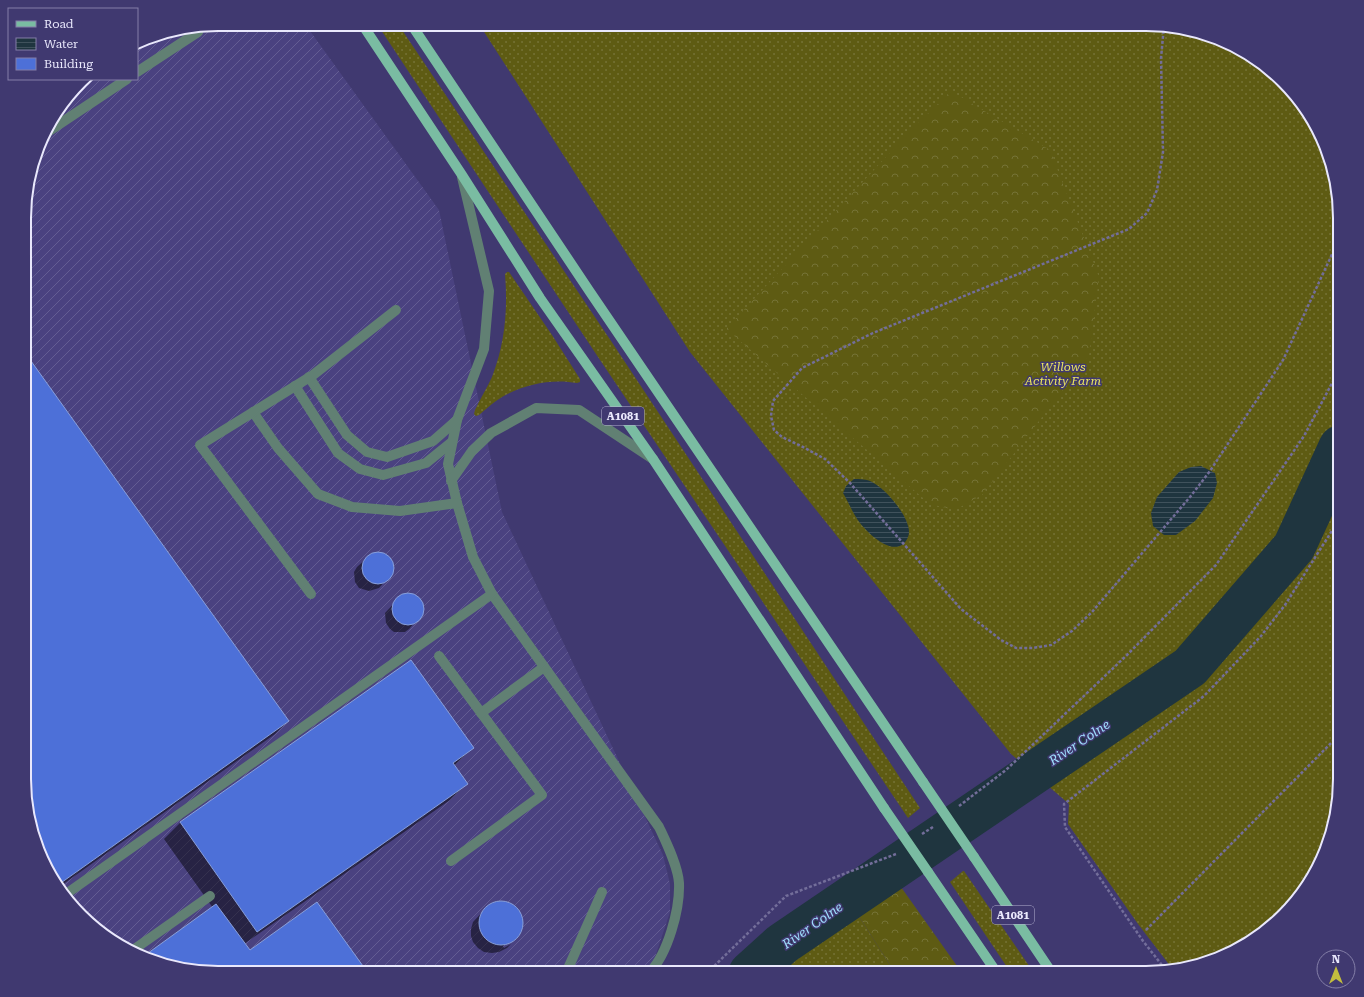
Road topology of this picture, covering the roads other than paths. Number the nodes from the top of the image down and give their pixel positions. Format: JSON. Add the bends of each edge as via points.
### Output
{"nodes":[{"id":1,"x":367,"y":31,"type":"edge"},
{"id":2,"x":416,"y":31,"type":"edge"},
{"id":3,"x":197,"y":32,"type":"edge"},
{"id":4,"x":138,"y":71,"type":"edge"},
{"id":5,"x":126,"y":80,"type":"edge"},
{"id":6,"x":54,"y":128,"type":"edge"},
{"id":7,"x":462,"y":175,"type":"junction"},
{"id":8,"x":396,"y":310,"type":"dead end"},
{"id":9,"x":309,"y":377,"type":"junction"},
{"id":10,"x":295,"y":386,"type":"junction"},
{"id":11,"x":253,"y":412,"type":"junction"},
{"id":12,"x":457,"y":420,"type":"junction"},
{"id":13,"x":452,"y":442,"type":"junction"},
{"id":14,"x":653,"y":459,"type":"junction"},
{"id":15,"x":451,"y":481,"type":"junction"},
{"id":16,"x":457,"y":503,"type":"junction"},
{"id":17,"x":311,"y":594,"type":"dead end"},
{"id":18,"x":492,"y":594,"type":"junction"},
{"id":19,"x":439,"y":656,"type":"dead end"},
{"id":20,"x":544,"y":667,"type":"junction"},
{"id":21,"x":481,"y":713,"type":"junction"},
{"id":22,"x":451,"y":861,"type":"dead end"},
{"id":23,"x":69,"y":892,"type":"edge"},
{"id":24,"x":602,"y":892,"type":"dead end"},
{"id":25,"x":210,"y":896,"type":"dead end"},
{"id":26,"x":136,"y":948,"type":"edge"},
{"id":27,"x":569,"y":966,"type":"edge"},
{"id":28,"x":655,"y":966,"type":"edge"},
{"id":29,"x":992,"y":966,"type":"edge"},
{"id":30,"x":1047,"y":966,"type":"edge"}],
"edges":[{"from":1,"to":7,"type":"main road","number":"A1081"},
{"from":2,"to":30,"type":"main road","number":"A1081","bridge":true,"via":[[599,306]]},
{"from":3,"to":4,"type":"lane"},
{"from":5,"to":6,"type":"lane"},
{"from":7,"to":12,"type":"lane","via":[[489,291],[484,349]]},
{"from":7,"to":14,"type":"main road","number":"A1081","via":[[540,298]]},
{"from":8,"to":9,"type":"lane"},
{"from":9,"to":10,"type":"lane"},
{"from":9,"to":12,"type":"lane","via":[[347,436],[367,452],[387,457],[433,441]]},
{"from":10,"to":11,"type":"lane"},
{"from":10,"to":13,"type":"lane","via":[[338,453],[360,469],[383,475],[426,463]]},
{"from":11,"to":16,"type":"lane","via":[[278,448],[318,494],[352,507],[400,511]]},
{"from":11,"to":17,"type":"lane","via":[[200,445]]},
{"from":12,"to":13,"type":"lane"},
{"from":13,"to":15,"type":"lane","via":[[448,464]]},
{"from":14,"to":15,"type":"lane","via":[[579,410],[536,408],[491,433],[472,451]]},
{"from":14,"to":29,"type":"main road","number":"A1081","bridge":true,"via":[[884,808]]},
{"from":15,"to":16,"type":"lane"},
{"from":16,"to":18,"type":"lane","via":[[473,557]]},
{"from":18,"to":20,"type":"lane"},
{"from":18,"to":23,"type":"lane"},
{"from":19,"to":21,"type":"lane"},
{"from":20,"to":21,"type":"lane"},
{"from":20,"to":28,"type":"lane","via":[[659,827],[671,852],[679,882],[676,912],[668,940]]},
{"from":21,"to":22,"type":"lane","via":[[542,795]]},
{"from":24,"to":27,"type":"lane"},
{"from":25,"to":26,"type":"lane"}]}
